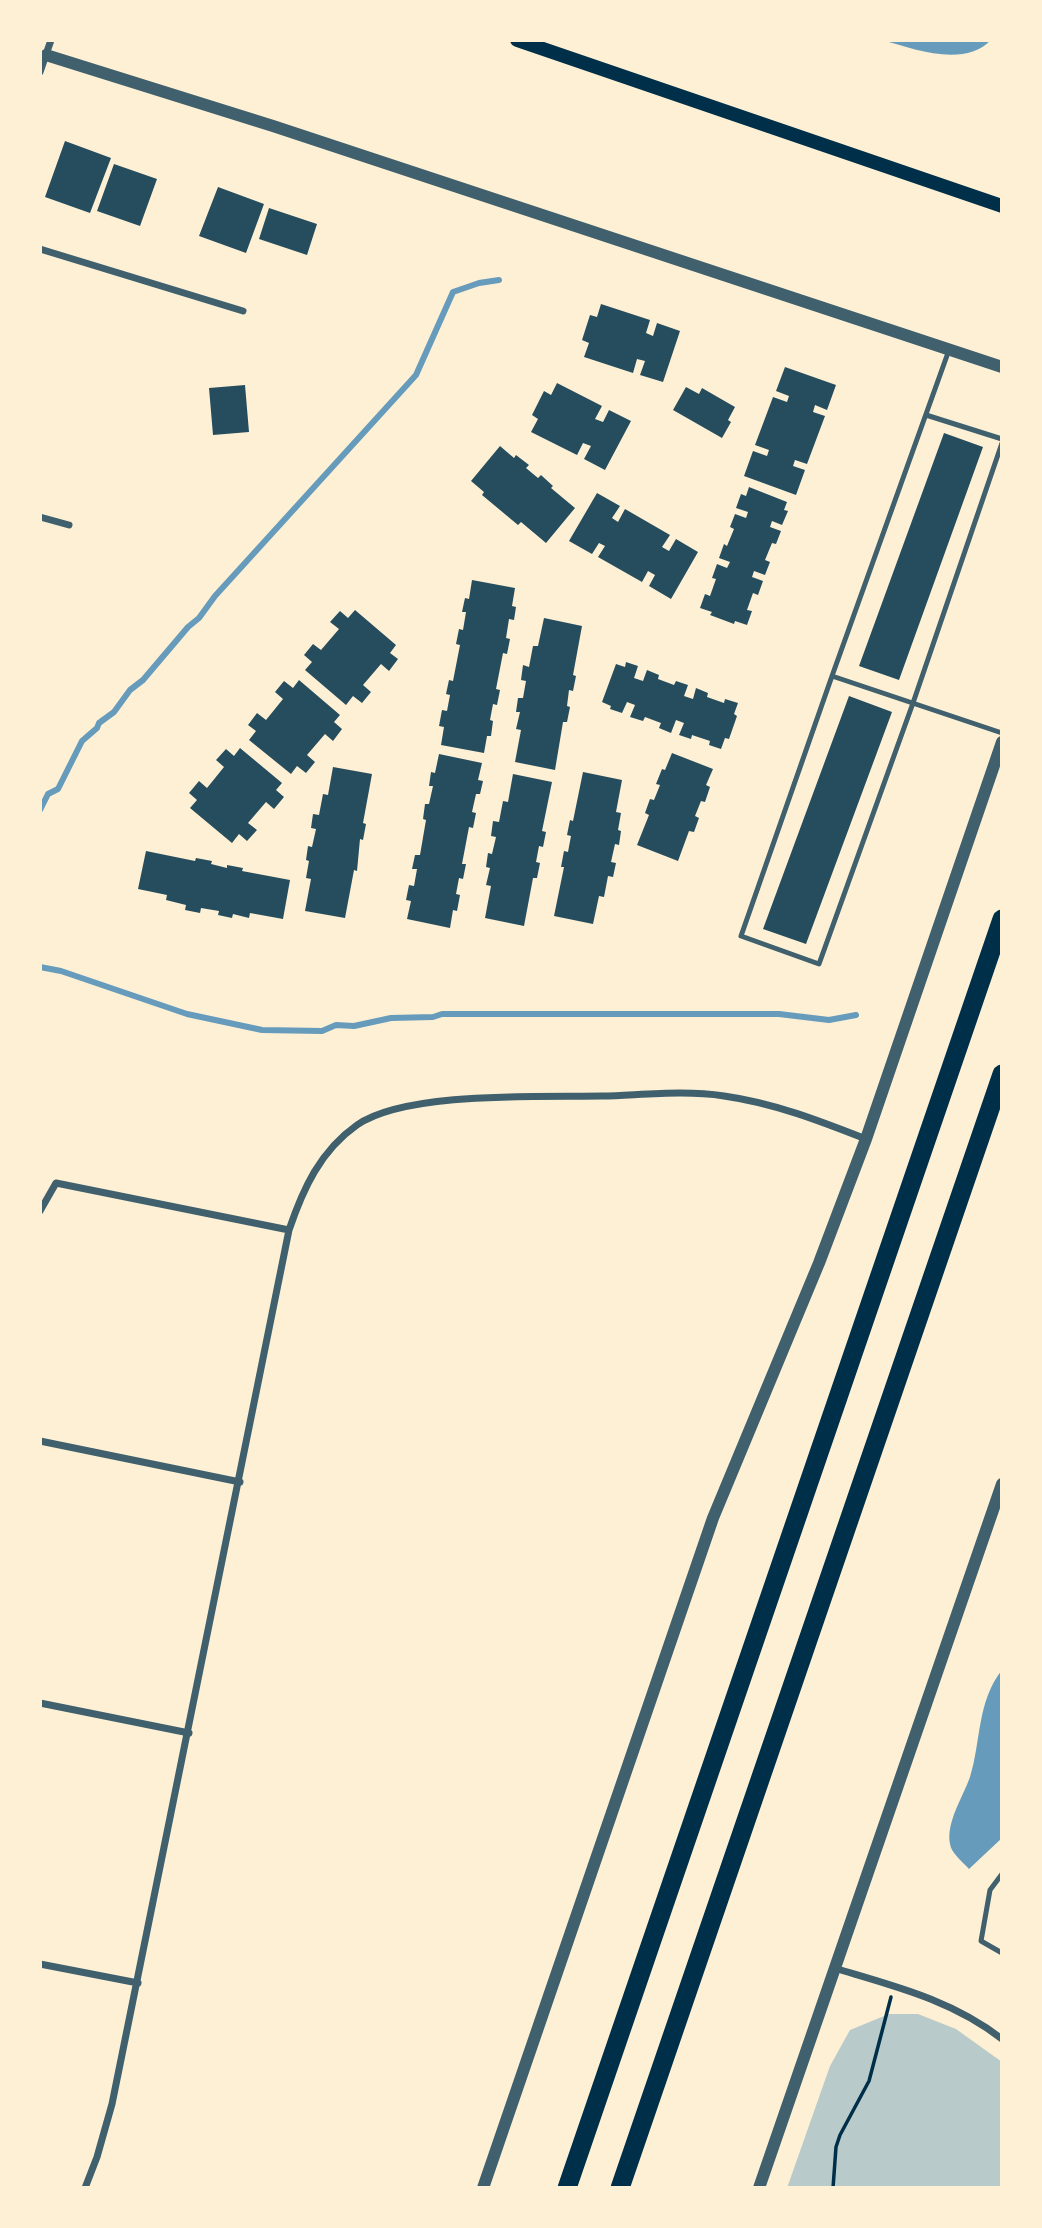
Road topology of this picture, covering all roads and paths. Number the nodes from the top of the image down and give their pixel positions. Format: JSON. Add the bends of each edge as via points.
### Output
{"nodes":[{"id":1,"x":51,"y":40,"type":"edge"},
{"id":2,"x":517,"y":40,"type":"edge"},
{"id":3,"x":46,"y":55,"type":"junction"},
{"id":4,"x":40,"y":72,"type":"edge"},
{"id":5,"x":1002,"y":206,"type":"edge"},
{"id":6,"x":40,"y":249,"type":"edge"},
{"id":7,"x":243,"y":312,"type":"dead end"},
{"id":8,"x":950,"y":350,"type":"junction"},
{"id":9,"x":1002,"y":366,"type":"edge"},
{"id":10,"x":926,"y":415,"type":"junction"},
{"id":11,"x":1002,"y":441,"type":"edge"},
{"id":12,"x":40,"y":517,"type":"edge"},
{"id":13,"x":69,"y":525,"type":"dead end"},
{"id":14,"x":832,"y":676,"type":"junction"},
{"id":15,"x":913,"y":703,"type":"junction"},
{"id":16,"x":1002,"y":733,"type":"edge"},
{"id":17,"x":1002,"y":743,"type":"edge"},
{"id":18,"x":1002,"y":919,"type":"edge"},
{"id":19,"x":1002,"y":1074,"type":"edge"},
{"id":20,"x":866,"y":1139,"type":"junction"},
{"id":21,"x":40,"y":1211,"type":"edge"},
{"id":22,"x":289,"y":1230,"type":"junction"},
{"id":23,"x":40,"y":1441,"type":"edge"},
{"id":24,"x":240,"y":1482,"type":"junction"},
{"id":25,"x":1002,"y":1484,"type":"edge"},
{"id":26,"x":40,"y":1703,"type":"edge"},
{"id":27,"x":189,"y":1733,"type":"junction"},
{"id":28,"x":1002,"y":1874,"type":"edge"},
{"id":29,"x":1002,"y":1953,"type":"edge"},
{"id":30,"x":40,"y":1964,"type":"edge"},
{"id":31,"x":833,"y":1968,"type":"junction"},
{"id":32,"x":138,"y":1983,"type":"junction"},
{"id":33,"x":894,"y":1985,"type":"junction"},
{"id":34,"x":1002,"y":2039,"type":"edge"},
{"id":35,"x":85,"y":2188,"type":"edge"},
{"id":36,"x":483,"y":2188,"type":"edge"},
{"id":37,"x":567,"y":2188,"type":"edge"},
{"id":38,"x":620,"y":2188,"type":"edge"},
{"id":39,"x":759,"y":2188,"type":"edge"},
{"id":40,"x":833,"y":2188,"type":"edge"}],
"edges":[{"from":1,"to":3,"type":"street"},
{"from":2,"to":5,"type":"main road"},
{"from":3,"to":4,"type":"street"},
{"from":3,"to":8,"type":"street"},
{"from":6,"to":7,"type":"street"},
{"from":8,"to":9,"type":"street"},
{"from":8,"to":10,"type":"lane"},
{"from":10,"to":11,"type":"lane"},
{"from":10,"to":14,"type":"lane"},
{"from":11,"to":15,"type":"lane"},
{"from":12,"to":13,"type":"street"},
{"from":14,"to":15,"type":"lane"},
{"from":14,"to":15,"type":"lane","via":[[741,936],[819,964]]},
{"from":15,"to":16,"type":"lane"},
{"from":17,"to":20,"type":"street"},
{"from":18,"to":37,"type":"highway"},
{"from":19,"to":38,"type":"highway"},
{"from":20,"to":22,"type":"street","via":[[770,1105],[720,1095],[427,1102],[373,1116],[335,1143],[307,1182]]},
{"from":20,"to":36,"type":"street","via":[[713,1518]]},
{"from":21,"to":22,"type":"street","via":[[56,1183]]},
{"from":22,"to":24,"type":"street"},
{"from":23,"to":24,"type":"street"},
{"from":24,"to":27,"type":"street"},
{"from":25,"to":31,"type":"street"},
{"from":26,"to":27,"type":"street"},
{"from":27,"to":32,"type":"street"},
{"from":28,"to":29,"type":"lane","via":[[989,1890],[981,1941]]},
{"from":30,"to":32,"type":"street"},
{"from":31,"to":33,"type":"street"},
{"from":31,"to":39,"type":"street"},
{"from":32,"to":35,"type":"street","via":[[112,2104]]},
{"from":33,"to":34,"type":"street","via":[[952,2007]]},
{"from":33,"to":40,"type":"path","via":[[869,2081],[836,2147]]}]}
